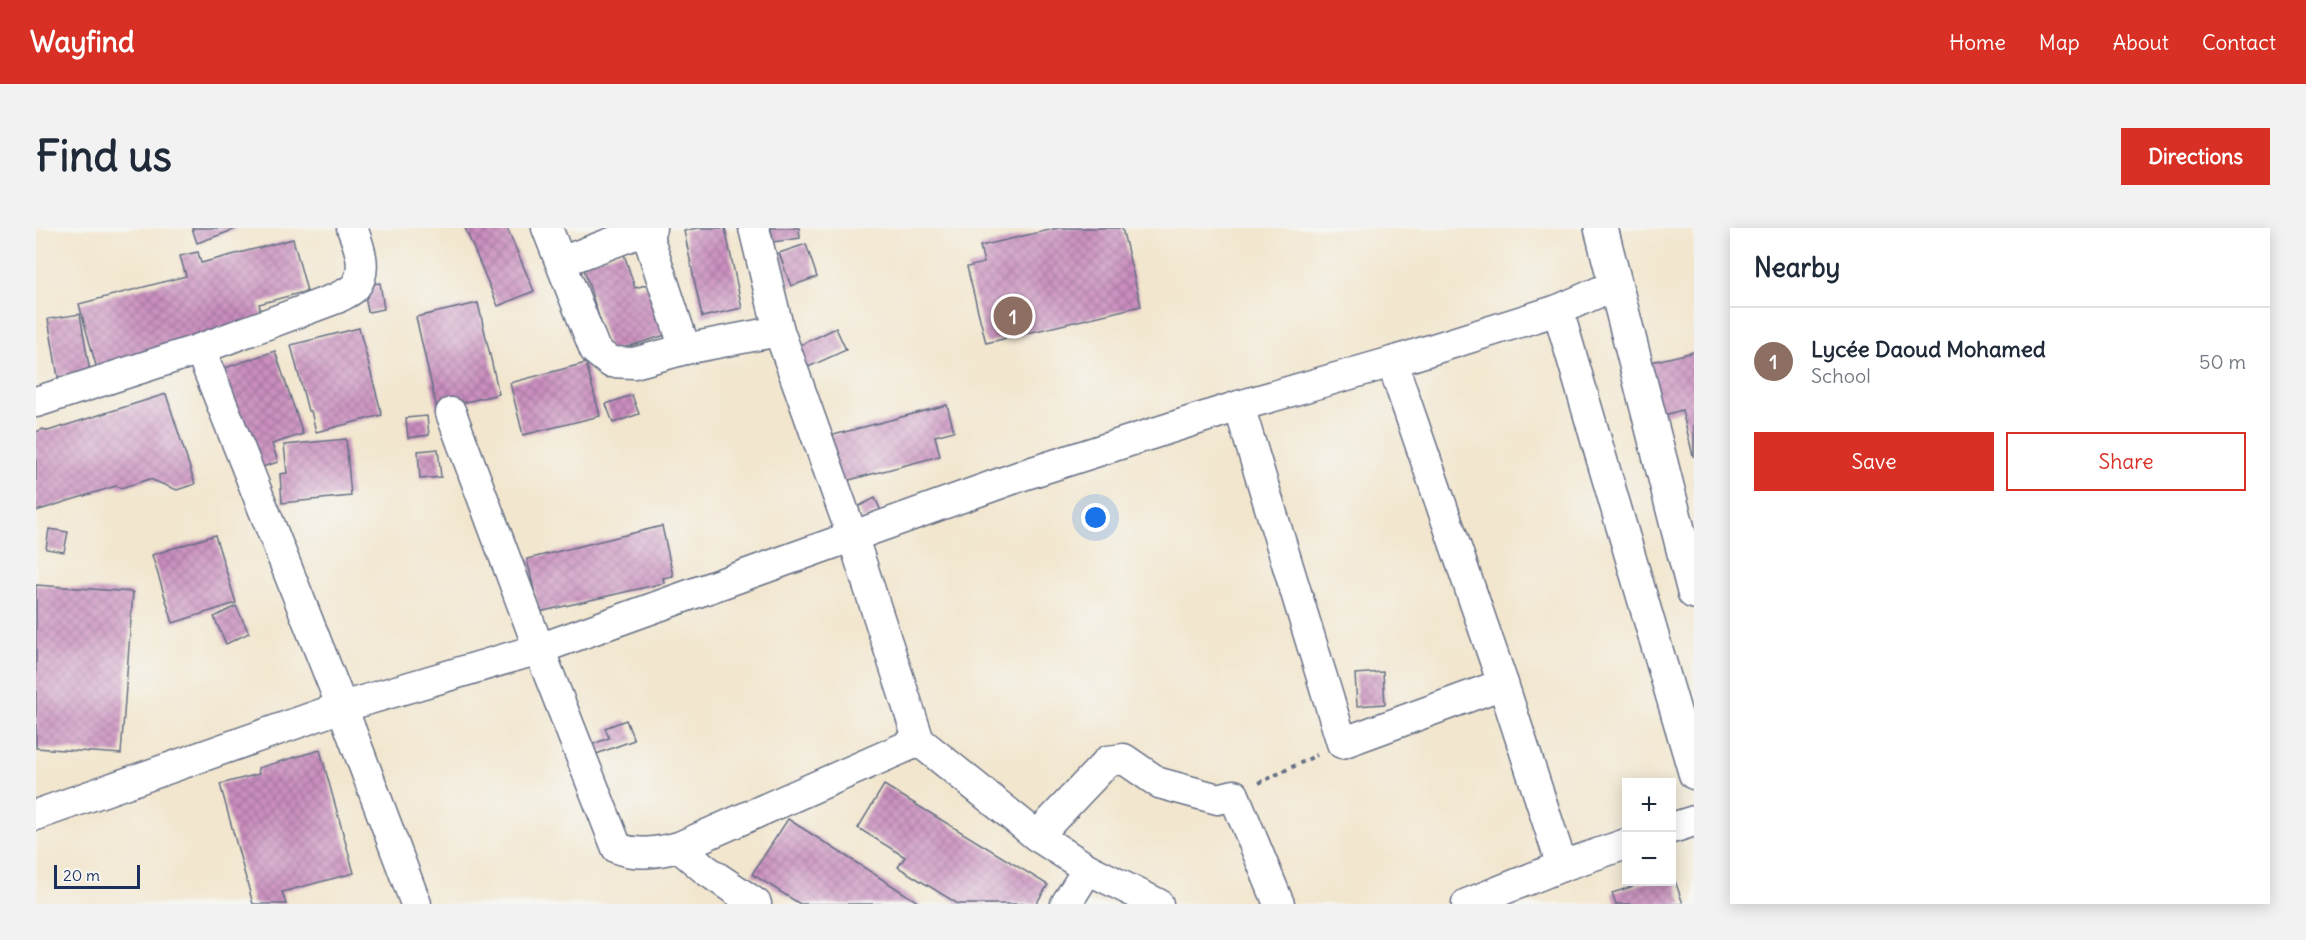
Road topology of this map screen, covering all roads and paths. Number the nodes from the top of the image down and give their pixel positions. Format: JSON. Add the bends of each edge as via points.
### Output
{"nodes":[{"id":1,"x":352,"y":228,"type":"edge"},
{"id":2,"x":547,"y":228,"type":"edge"},
{"id":3,"x":754,"y":228,"type":"edge"},
{"id":4,"x":1601,"y":228,"type":"edge"},
{"id":5,"x":648,"y":229,"type":"edge"},
{"id":6,"x":561,"y":262,"type":"junction"},
{"id":7,"x":1615,"y":285,"type":"junction"},
{"id":8,"x":1558,"y":309,"type":"junction"},
{"id":9,"x":779,"y":331,"type":"junction"},
{"id":10,"x":200,"y":349,"type":"junction"},
{"id":11,"x":685,"y":349,"type":"junction"},
{"id":12,"x":1392,"y":362,"type":"junction"},
{"id":13,"x":36,"y":402,"type":"edge"},
{"id":14,"x":1239,"y":406,"type":"junction"},
{"id":15,"x":451,"y":413,"type":"dead end"},
{"id":16,"x":853,"y":538,"type":"junction"},
{"id":17,"x":1694,"y":592,"type":"edge"},
{"id":18,"x":539,"y":649,"type":"junction"},
{"id":19,"x":1503,"y":684,"type":"junction"},
{"id":20,"x":342,"y":707,"type":"junction"},
{"id":21,"x":919,"y":741,"type":"junction"},
{"id":22,"x":1342,"y":743,"type":"junction"},
{"id":23,"x":1694,"y":774,"type":"edge"},
{"id":24,"x":1234,"y":795,"type":"junction"},
{"id":25,"x":36,"y":815,"type":"edge"},
{"id":26,"x":1694,"y":821,"type":"edge"},
{"id":27,"x":1676,"y":826,"type":"edge"},
{"id":28,"x":1037,"y":836,"type":"junction"},
{"id":29,"x":1622,"y":845,"type":"edge"},
{"id":30,"x":679,"y":847,"type":"junction"},
{"id":31,"x":1562,"y":866,"type":"junction"},
{"id":32,"x":1088,"y":869,"type":"junction"},
{"id":33,"x":416,"y":904,"type":"edge"},
{"id":34,"x":756,"y":904,"type":"edge"},
{"id":35,"x":1066,"y":904,"type":"edge"},
{"id":36,"x":1158,"y":904,"type":"edge"},
{"id":37,"x":1279,"y":904,"type":"edge"},
{"id":38,"x":1468,"y":904,"type":"edge"}],
"edges":[{"from":1,"to":10,"type":"street","via":[[361,252],[361,273],[354,287],[337,298]]},
{"from":2,"to":6,"type":"street"},
{"from":3,"to":9,"type":"street"},
{"from":4,"to":7,"type":"main road"},
{"from":5,"to":6,"type":"street"},
{"from":5,"to":11,"type":"street"},
{"from":6,"to":11,"type":"street","via":[[595,350],[610,362],[634,363]]},
{"from":7,"to":8,"type":"street"},
{"from":7,"to":17,"type":"main road"},
{"from":8,"to":12,"type":"street"},
{"from":8,"to":23,"type":"street"},
{"from":9,"to":11,"type":"street"},
{"from":9,"to":16,"type":"street"},
{"from":10,"to":13,"type":"street"},
{"from":10,"to":20,"type":"street"},
{"from":12,"to":14,"type":"street"},
{"from":12,"to":19,"type":"street"},
{"from":14,"to":16,"type":"street","via":[[1026,474]]},
{"from":14,"to":22,"type":"street"},
{"from":15,"to":18,"type":"street"},
{"from":16,"to":18,"type":"street"},
{"from":16,"to":21,"type":"street"},
{"from":18,"to":20,"type":"street"},
{"from":18,"to":30,"type":"street","via":[[617,848],[638,853]]},
{"from":19,"to":22,"type":"street"},
{"from":19,"to":31,"type":"street"},
{"from":20,"to":25,"type":"street"},
{"from":20,"to":33,"type":"street"},
{"from":21,"to":28,"type":"street"},
{"from":21,"to":30,"type":"street"},
{"from":22,"to":24,"type":"path"},
{"from":24,"to":28,"type":"street","via":[[1218,799],[1159,783],[1124,759],[1108,761]]},
{"from":24,"to":37,"type":"street"},
{"from":26,"to":27,"type":"street"},
{"from":28,"to":32,"type":"street"},
{"from":29,"to":31,"type":"street"},
{"from":30,"to":34,"type":"street"},
{"from":31,"to":38,"type":"street"},
{"from":32,"to":35,"type":"street"},
{"from":32,"to":36,"type":"street"}]}
